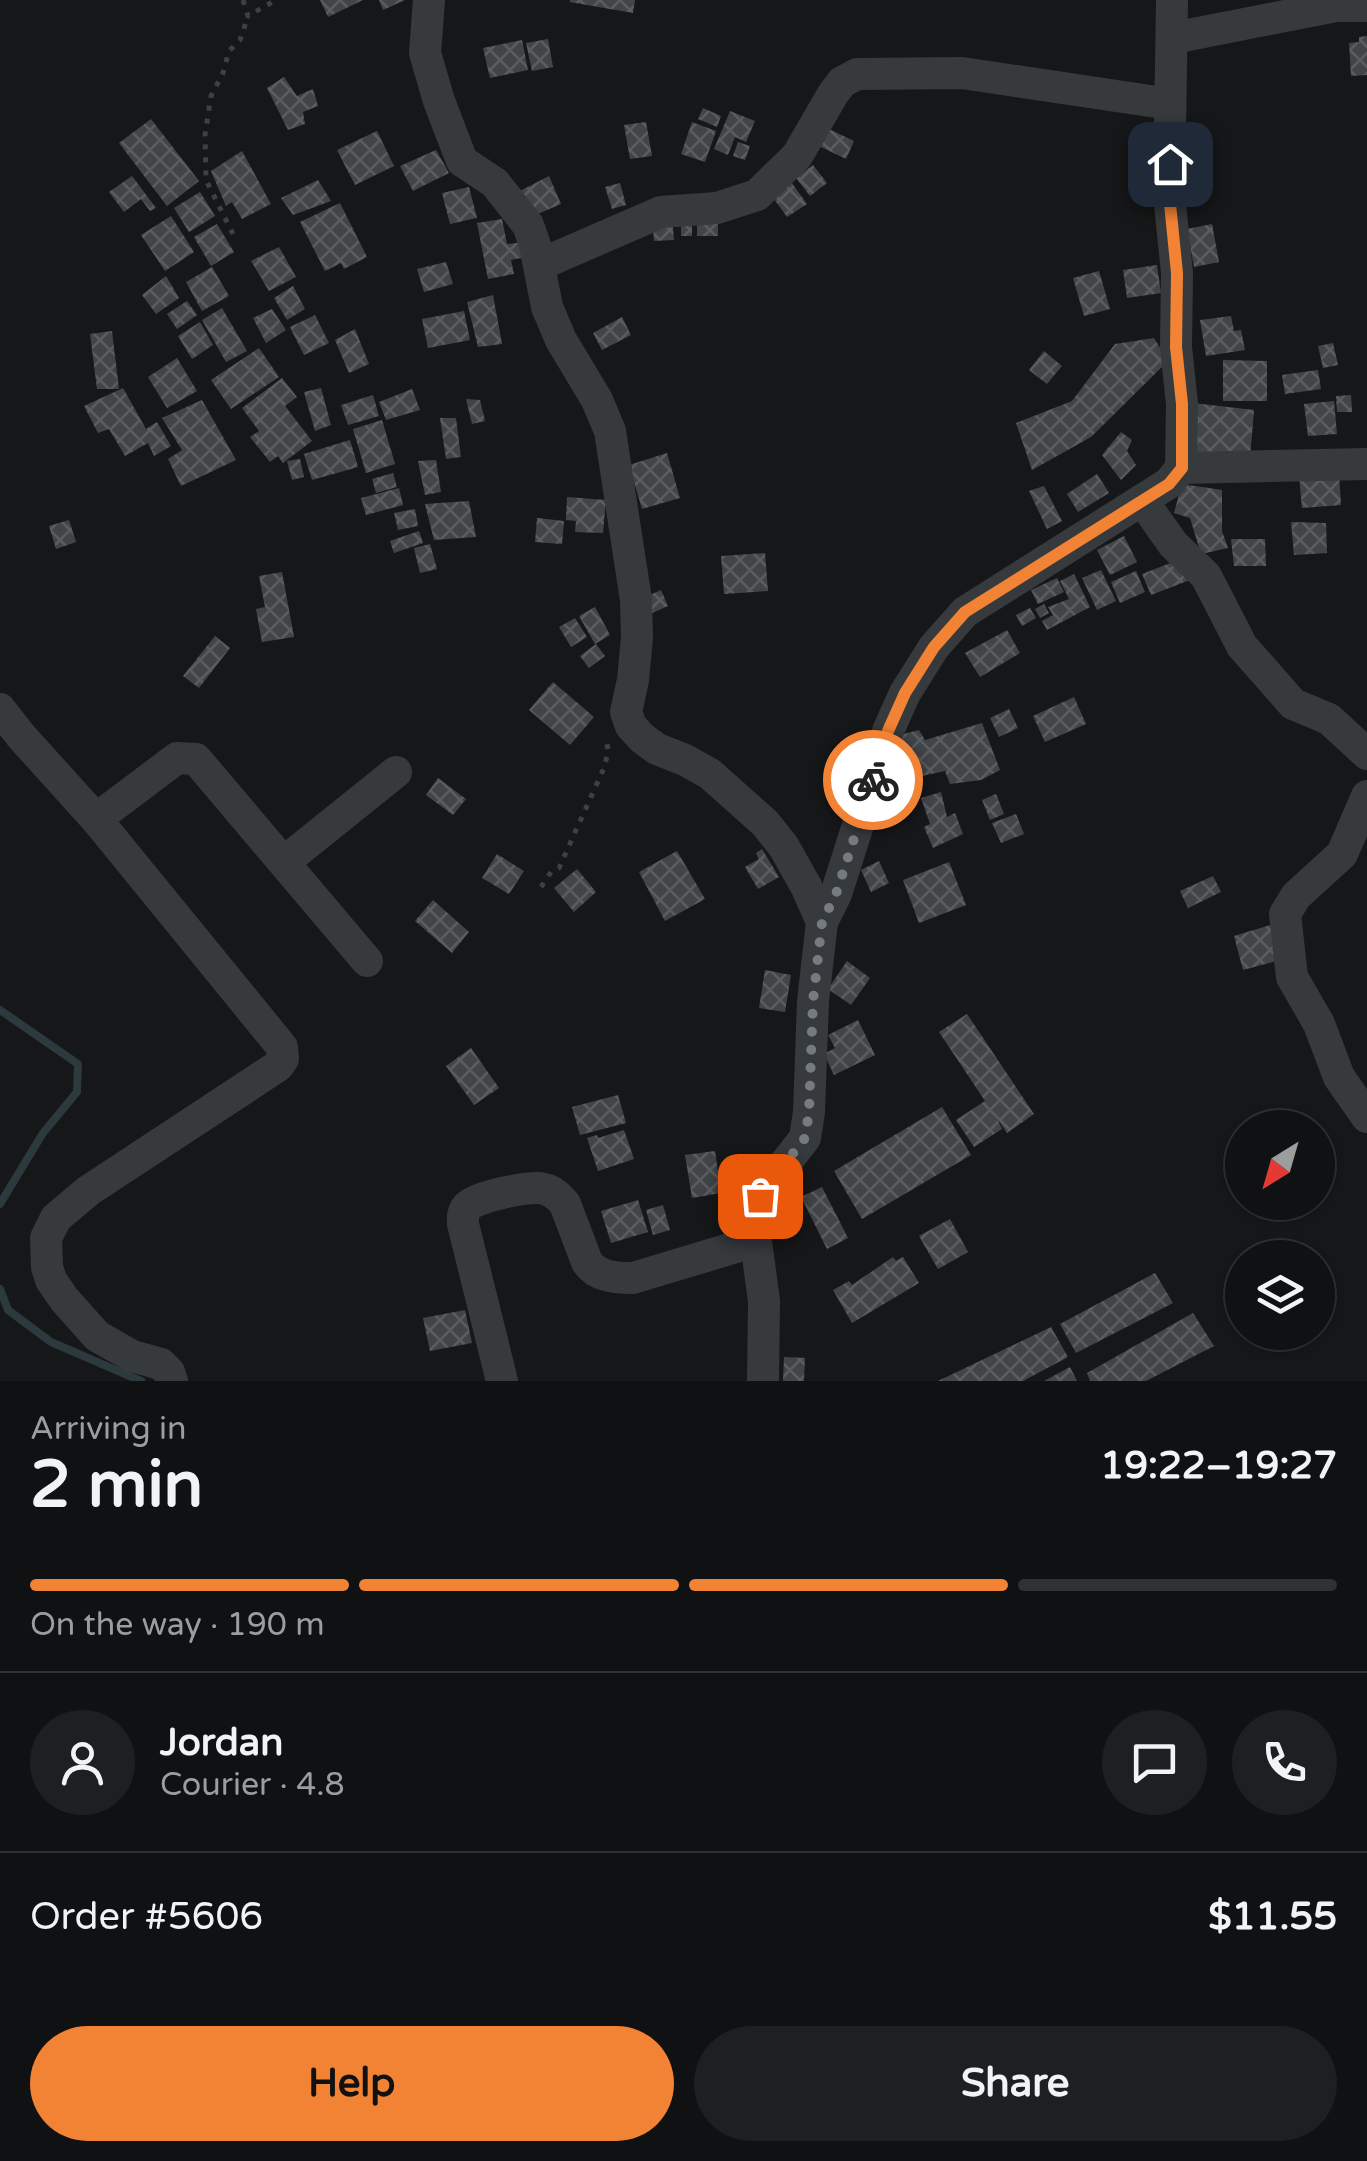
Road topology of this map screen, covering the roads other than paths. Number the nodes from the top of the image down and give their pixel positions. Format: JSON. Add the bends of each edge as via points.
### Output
{"nodes":[{"id":1,"x":429,"y":0,"type":"edge"},
{"id":2,"x":1172,"y":0,"type":"edge"},
{"id":3,"x":1367,"y":6,"type":"edge"},
{"id":4,"x":1173,"y":38,"type":"junction"},
{"id":5,"x":1170,"y":104,"type":"junction"},
{"id":6,"x":539,"y":265,"type":"junction"},
{"id":7,"x":1367,"y":464,"type":"edge"},
{"id":8,"x":1182,"y":468,"type":"junction"},
{"id":9,"x":1142,"y":500,"type":"junction"},
{"id":10,"x":0,"y":709,"type":"edge"},
{"id":11,"x":1367,"y":754,"type":"edge"},
{"id":12,"x":396,"y":772,"type":"dead end"},
{"id":13,"x":1367,"y":796,"type":"edge"},
{"id":14,"x":96,"y":819,"type":"junction"},
{"id":15,"x":284,"y":862,"type":"junction"},
{"id":16,"x":822,"y":922,"type":"junction"},
{"id":17,"x":367,"y":961,"type":"dead end"},
{"id":18,"x":1367,"y":1117,"type":"edge"},
{"id":19,"x":756,"y":1241,"type":"junction"},
{"id":20,"x":172,"y":1381,"type":"edge"},
{"id":21,"x":502,"y":1381,"type":"edge"},
{"id":22,"x":763,"y":1381,"type":"edge"}],
"edges":[{"from":1,"to":6,"type":"street","via":[[425,53],[462,160],[495,184],[528,225]]},
{"from":2,"to":4,"type":"street"},
{"from":3,"to":4,"type":"street","via":[[1336,6]]},
{"from":4,"to":5,"type":"street"},
{"from":5,"to":6,"type":"street","via":[[962,73],[856,74],[833,94],[797,156],[757,195],[718,208],[661,212]]},
{"from":5,"to":8,"type":"street"},
{"from":6,"to":16,"type":"street","via":[[561,340],[610,432],[636,600],[630,726],[657,750],[710,774],[765,823]]},
{"from":7,"to":8,"type":"street"},
{"from":8,"to":9,"type":"street"},
{"from":9,"to":11,"type":"street","via":[[1206,576],[1242,646],[1293,704],[1329,719]]},
{"from":9,"to":16,"type":"street","via":[[965,612],[934,647],[888,731]]},
{"from":10,"to":14,"type":"street"},
{"from":12,"to":15,"type":"street"},
{"from":13,"to":18,"type":"street","via":[[1342,854],[1286,914],[1292,977],[1339,1076]]},
{"from":14,"to":15,"type":"street","via":[[177,758],[196,759]]},
{"from":14,"to":20,"type":"street","via":[[282,1047],[278,1066],[88,1191],[56,1218],[46,1238],[47,1267],[64,1299],[97,1336],[161,1364]]},
{"from":15,"to":17,"type":"street"},
{"from":16,"to":19,"type":"street","via":[[805,1138],[760,1196]]},
{"from":19,"to":21,"type":"street","via":[[618,1278],[592,1270],[565,1204],[548,1190],[468,1204],[463,1224]]},
{"from":19,"to":22,"type":"street"}]}
